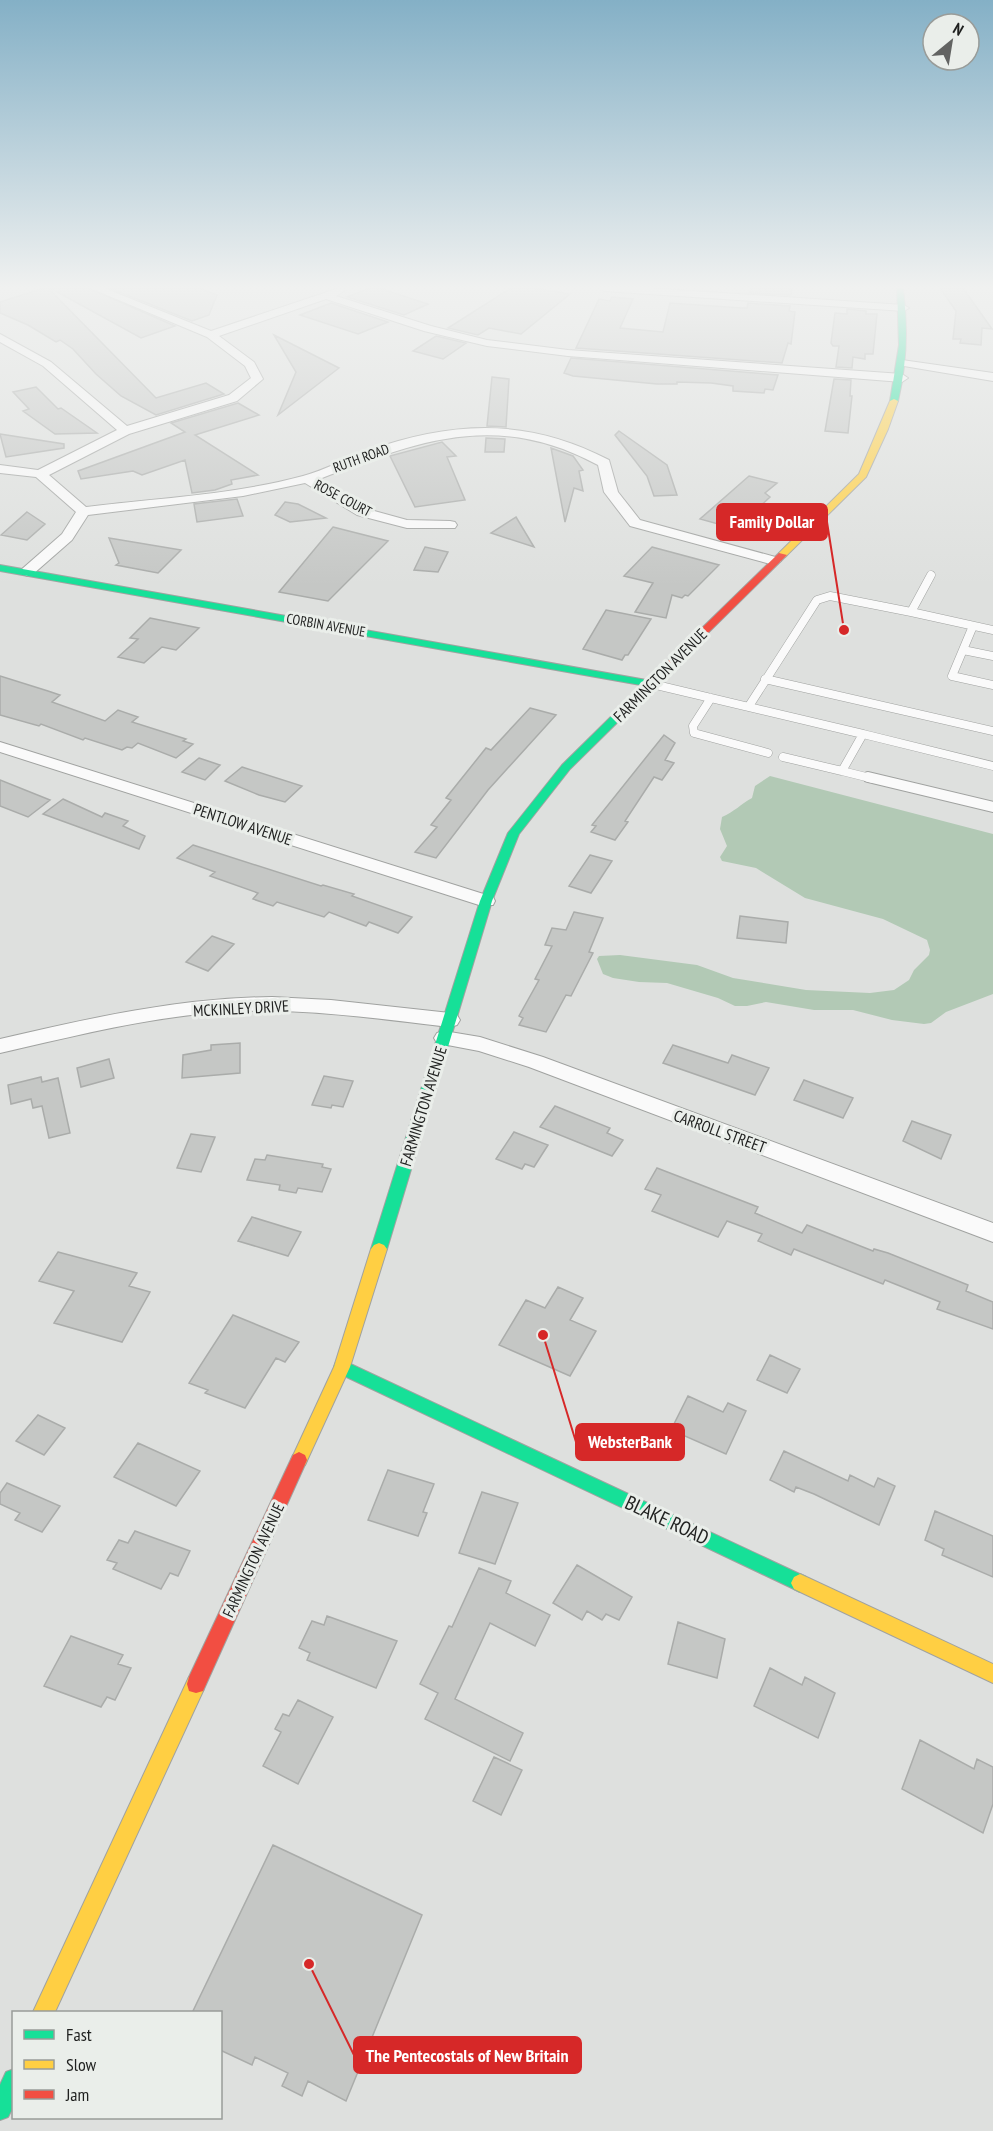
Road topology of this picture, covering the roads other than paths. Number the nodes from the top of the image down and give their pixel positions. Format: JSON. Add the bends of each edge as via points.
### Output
{"nodes":[{"id":1,"x":74,"y":387,"type":"edge"},
{"id":2,"x":246,"y":387,"type":"edge"},
{"id":3,"x":899,"y":387,"type":"edge"},
{"id":4,"x":125,"y":431,"type":"junction"},
{"id":5,"x":0,"y":469,"type":"edge"},
{"id":6,"x":40,"y":474,"type":"junction"},
{"id":7,"x":307,"y":479,"type":"junction"},
{"id":8,"x":83,"y":511,"type":"junction"},
{"id":9,"x":450,"y":525,"type":"dead end"},
{"id":10,"x":774,"y":561,"type":"junction"},
{"id":11,"x":0,"y":568,"type":"edge"},
{"id":12,"x":27,"y":572,"type":"junction"},
{"id":13,"x":931,"y":575,"type":"dead end"},
{"id":14,"x":911,"y":612,"type":"junction"},
{"id":15,"x":973,"y":626,"type":"junction"},
{"id":16,"x":993,"y":630,"type":"edge"},
{"id":17,"x":963,"y":650,"type":"junction"},
{"id":18,"x":993,"y":656,"type":"edge"},
{"id":19,"x":765,"y":680,"type":"junction"},
{"id":20,"x":652,"y":684,"type":"junction"},
{"id":21,"x":993,"y":685,"type":"edge"},
{"id":22,"x":711,"y":698,"type":"junction"},
{"id":23,"x":749,"y":706,"type":"junction"},
{"id":24,"x":993,"y":731,"type":"edge"},
{"id":25,"x":862,"y":734,"type":"junction"},
{"id":26,"x":0,"y":747,"type":"edge"},
{"id":27,"x":768,"y":753,"type":"dead end"},
{"id":28,"x":783,"y":757,"type":"dead end"},
{"id":29,"x":993,"y":766,"type":"edge"},
{"id":30,"x":842,"y":771,"type":"junction"},
{"id":31,"x":993,"y":807,"type":"edge"},
{"id":32,"x":486,"y":901,"type":"junction"},
{"id":33,"x":447,"y":1029,"type":"junction"},
{"id":34,"x":0,"y":1046,"type":"edge"},
{"id":35,"x":993,"y":1233,"type":"edge"},
{"id":36,"x":342,"y":1367,"type":"junction"},
{"id":37,"x":993,"y":1674,"type":"edge"},
{"id":38,"x":45,"y":2011,"type":"edge"},
{"id":39,"x":12,"y":2084,"type":"edge"},
{"id":40,"x":0,"y":2109,"type":"edge"}],
"edges":[{"from":1,"to":4,"type":"street"},
{"from":2,"to":4,"type":"street","via":[[233,398]]},
{"from":3,"to":10,"type":"main road","name":"FARMINGTON AVENUE","via":[[884,436],[863,475]]},
{"from":4,"to":6,"type":"street"},
{"from":5,"to":6,"type":"street"},
{"from":6,"to":8,"type":"street"},
{"from":7,"to":8,"type":"street","name":"RUTH ROAD","via":[[243,492]]},
{"from":7,"to":9,"type":"street","name":"ROSE COURT","via":[[362,512],[407,524]]},
{"from":7,"to":10,"type":"street","name":"RUTH ROAD","via":[[419,439],[465,431],[530,435],[574,447],[604,463],[611,492],[635,523]]},
{"from":8,"to":12,"type":"street","via":[[67,537]]},
{"from":10,"to":20,"type":"main road","name":"FARMINGTON AVENUE"},
{"from":11,"to":12,"type":"main road","name":"CORBIN AVENUE"},
{"from":12,"to":20,"type":"main road","name":"CORBIN AVENUE"},
{"from":13,"to":14,"type":"lane"},
{"from":14,"to":15,"type":"lane"},
{"from":14,"to":19,"type":"lane","via":[[831,596],[817,600]]},
{"from":15,"to":16,"type":"lane"},
{"from":15,"to":17,"type":"lane"},
{"from":17,"to":18,"type":"lane"},
{"from":17,"to":21,"type":"lane","via":[[952,676]]},
{"from":19,"to":23,"type":"lane"},
{"from":19,"to":24,"type":"lane"},
{"from":20,"to":22,"type":"lane"},
{"from":20,"to":32,"type":"main road","name":"FARMINGTON AVENUE","via":[[566,767],[514,833]]},
{"from":22,"to":23,"type":"lane"},
{"from":22,"to":27,"type":"lane","via":[[693,726],[694,733]]},
{"from":23,"to":25,"type":"lane"},
{"from":25,"to":29,"type":"lane"},
{"from":25,"to":30,"type":"lane"},
{"from":26,"to":32,"type":"street","name":"PENTLOW AVENUE"},
{"from":28,"to":30,"type":"lane"},
{"from":30,"to":31,"type":"lane"},
{"from":32,"to":33,"type":"main road","name":"FARMINGTON AVENUE"},
{"from":33,"to":34,"type":"street","name":"MCKINLEY DRIVE","via":[[315,1005],[212,1006],[98,1024]]},
{"from":33,"to":35,"type":"street","name":"CARROLL STREET"},
{"from":33,"to":36,"type":"main road","name":"FARMINGTON AVENUE"},
{"from":36,"to":37,"type":"main road","name":"BLAKE ROAD"},
{"from":36,"to":38,"type":"main road","name":"FARMINGTON AVENUE"},
{"from":39,"to":40,"type":"main road"}]}
